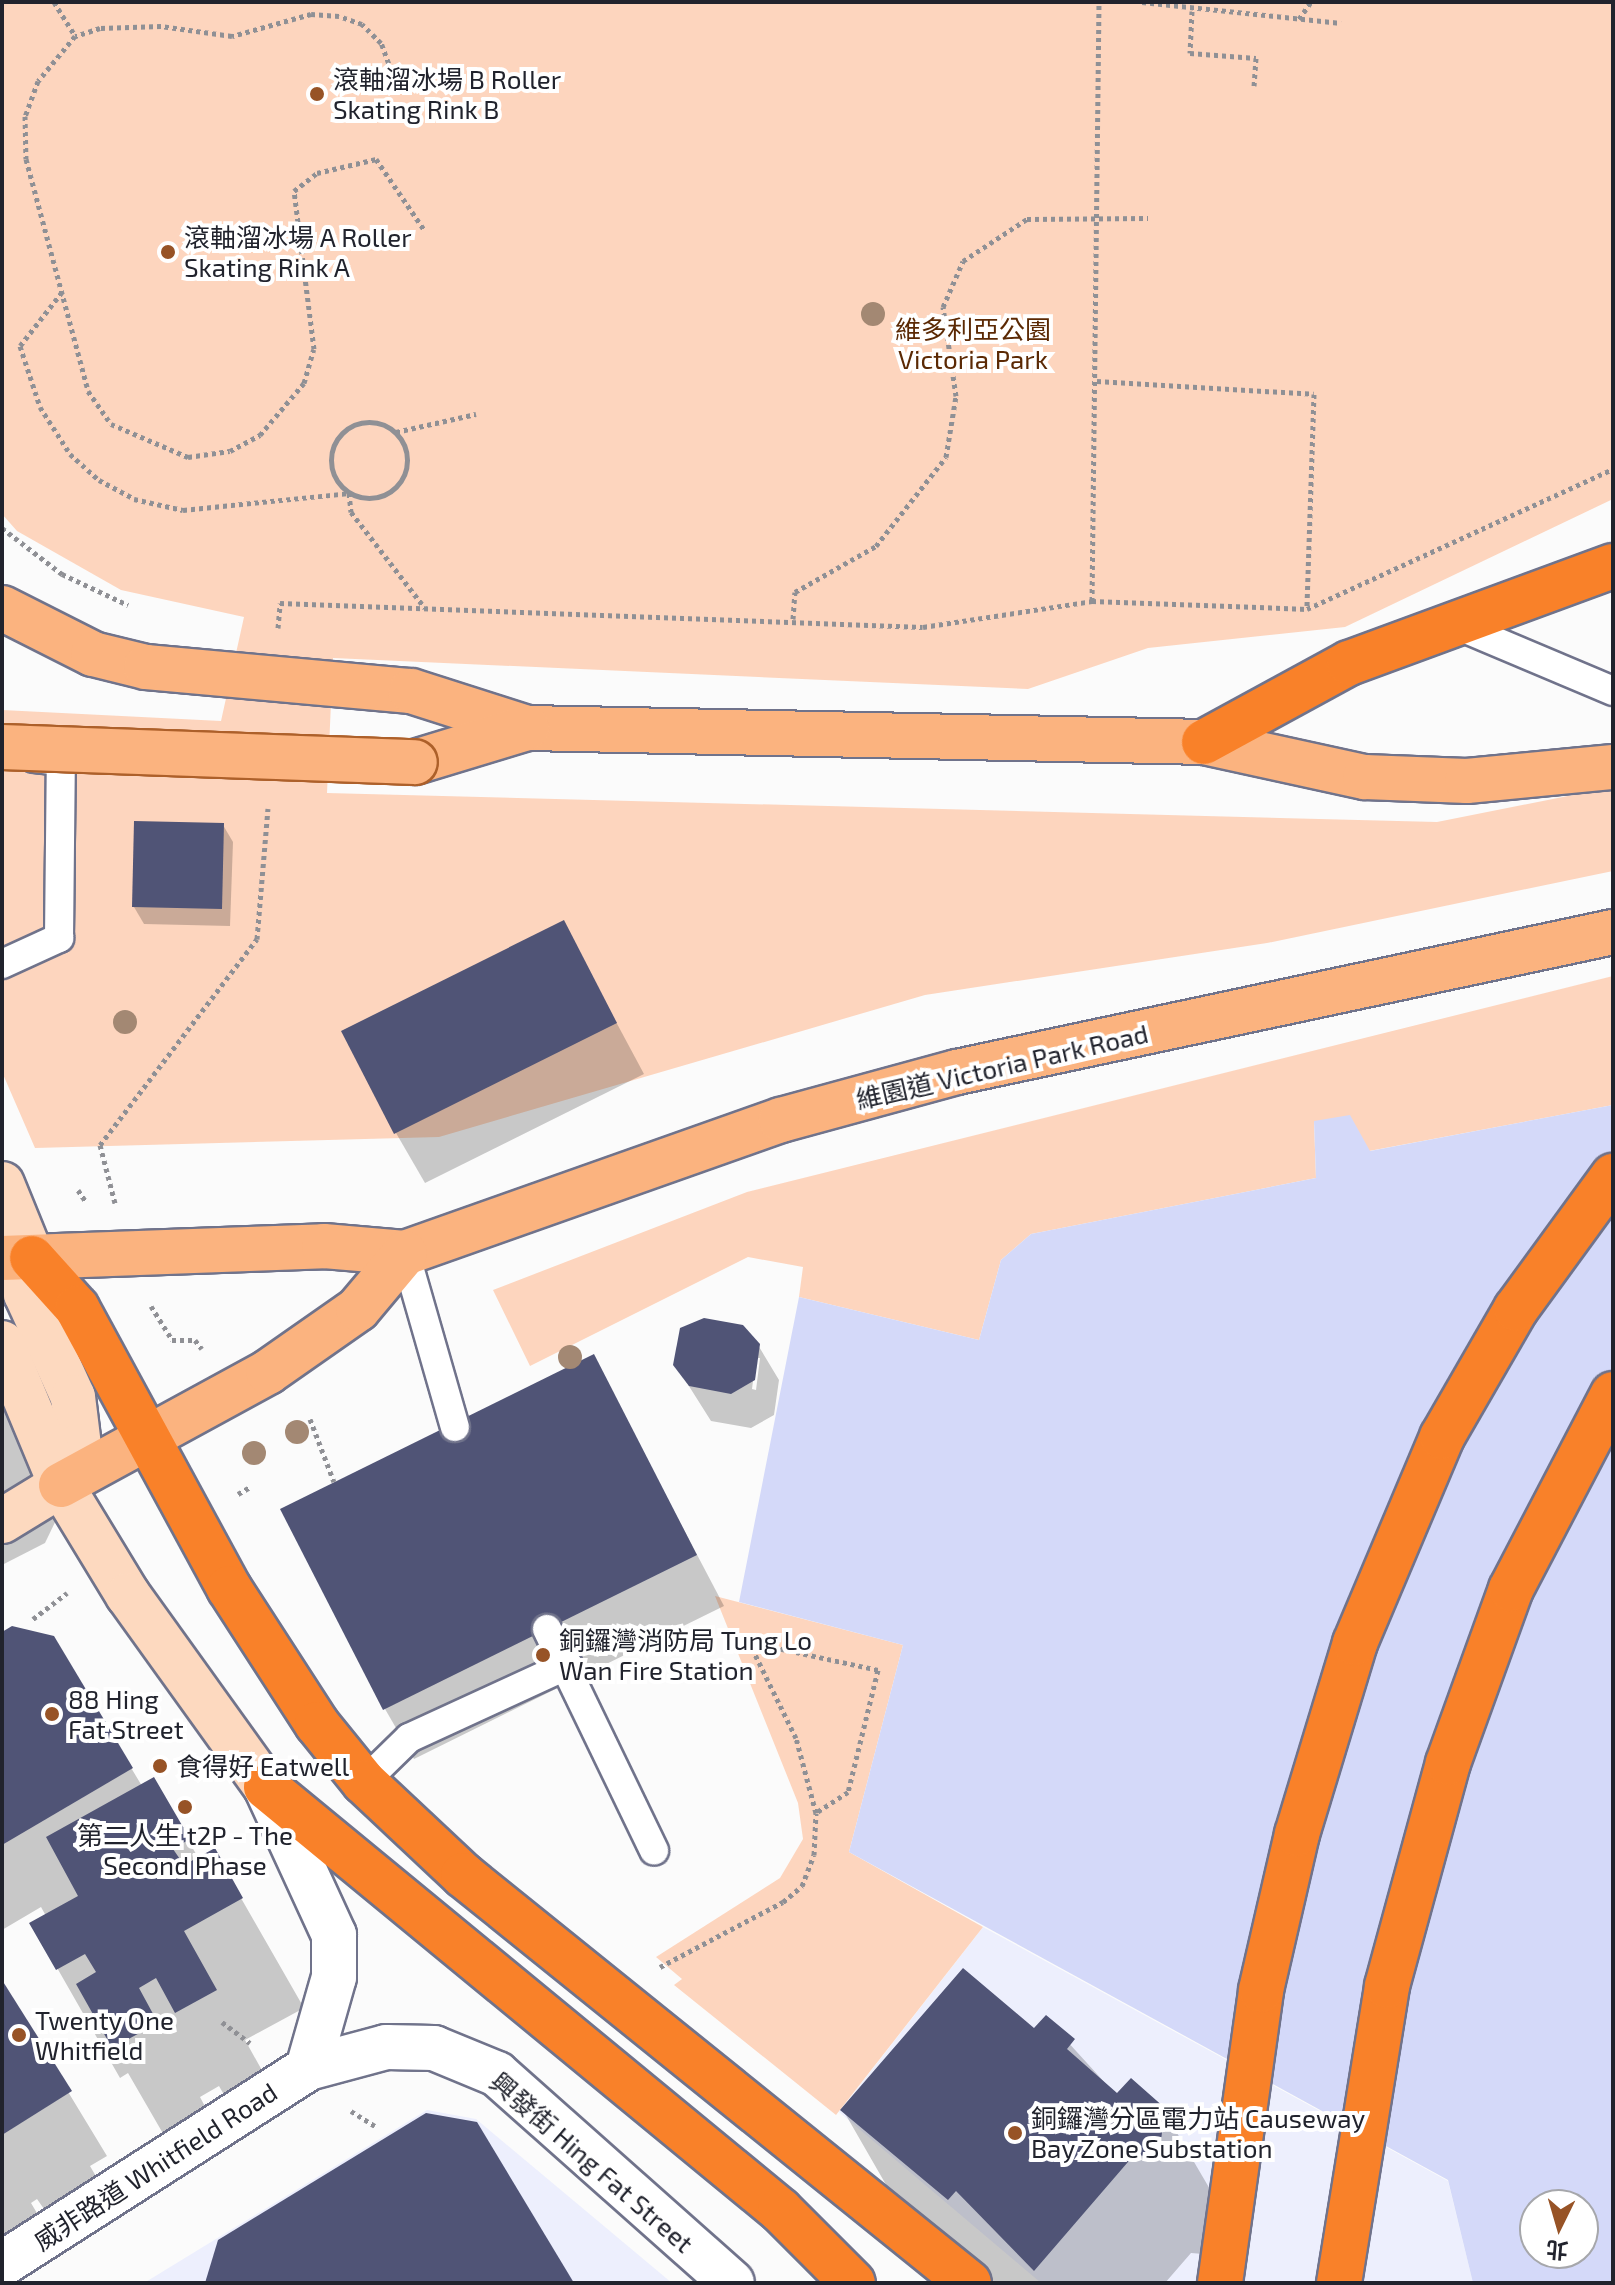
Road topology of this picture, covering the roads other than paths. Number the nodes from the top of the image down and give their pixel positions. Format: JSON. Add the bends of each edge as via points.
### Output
{"nodes":[{"id":1,"x":1613,"y":566,"type":"edge"},
{"id":2,"x":2,"y":608,"type":"edge"},
{"id":3,"x":1459,"y":626,"type":"junction"},
{"id":4,"x":1613,"y":691,"type":"edge"},
{"id":5,"x":527,"y":728,"type":"junction"},
{"id":6,"x":1204,"y":742,"type":"junction"},
{"id":7,"x":2,"y":747,"type":"edge"},
{"id":8,"x":2,"y":754,"type":"edge"},
{"id":9,"x":1613,"y":767,"type":"edge"},
{"id":10,"x":1613,"y":932,"type":"edge"},
{"id":11,"x":2,"y":964,"type":"edge"},
{"id":12,"x":1613,"y":1176,"type":"edge"},
{"id":13,"x":2,"y":1184,"type":"edge"},
{"id":14,"x":405,"y":1253,"type":"junction"},
{"id":15,"x":17,"y":1258,"type":"edge"},
{"id":16,"x":2,"y":1343,"type":"edge"},
{"id":17,"x":1613,"y":1394,"type":"edge"},
{"id":18,"x":455,"y":1427,"type":"dead end"},
{"id":19,"x":143,"y":1436,"type":"junction"},
{"id":20,"x":61,"y":1485,"type":"junction"},
{"id":21,"x":2,"y":1521,"type":"edge"},
{"id":22,"x":547,"y":1629,"type":"dead end"},
{"id":23,"x":568,"y":1665,"type":"junction"},
{"id":24,"x":364,"y":1782,"type":"junction"},
{"id":25,"x":266,"y":1787,"type":"junction"},
{"id":26,"x":654,"y":1850,"type":"dead end"},
{"id":27,"x":308,"y":2068,"type":"junction"},
{"id":28,"x":2,"y":2264,"type":"edge"},
{"id":29,"x":732,"y":2283,"type":"edge"},
{"id":30,"x":853,"y":2283,"type":"edge"},
{"id":31,"x":969,"y":2283,"type":"edge"},
{"id":32,"x":1220,"y":2283,"type":"edge"},
{"id":33,"x":1339,"y":2283,"type":"edge"}],
"edges":[{"from":1,"to":3,"type":"highway"},
{"from":2,"to":5,"type":"main road","via":[[69,645],[133,664],[208,678],[411,691]]},
{"from":3,"to":4,"type":"lane"},
{"from":3,"to":6,"type":"highway","via":[[1349,663]]},
{"from":5,"to":6,"type":"main road"},
{"from":5,"to":7,"type":"main road","bridge":true,"via":[[415,762]]},
{"from":6,"to":9,"type":"main road","via":[[1365,777],[1467,781]]},
{"from":8,"to":11,"type":"lane","via":[[61,761],[61,776],[59,938]]},
{"from":10,"to":14,"type":"main road","name":"維園道 Victoria Park Road","via":[[957,1072],[781,1120]]},
{"from":12,"to":32,"type":"highway","via":[[1516,1309],[1442,1437],[1355,1643],[1301,1819],[1261,1990]]},
{"from":13,"to":15,"type":"main road"},
{"from":14,"to":15,"type":"main road","via":[[324,1246]]},
{"from":14,"to":18,"type":"lane"},
{"from":14,"to":19,"type":"main road","via":[[358,1309],[235,1390]]},
{"from":15,"to":19,"type":"highway","via":[[77,1308]]},
{"from":15,"to":20,"type":"main road","via":[[79,1427],[76,1464]]},
{"from":16,"to":20,"type":"main road"},
{"from":17,"to":33,"type":"highway","via":[[1511,1589],[1448,1763],[1387,1986]]},
{"from":19,"to":20,"type":"main road"},
{"from":19,"to":24,"type":"highway","via":[[237,1600],[317,1724]]},
{"from":20,"to":21,"type":"main road"},
{"from":20,"to":25,"type":"main road","via":[[128,1595]]},
{"from":22,"to":23,"type":"lane"},
{"from":23,"to":24,"type":"lane","via":[[409,1738]]},
{"from":23,"to":26,"type":"lane"},
{"from":24,"to":31,"type":"highway","via":[[463,1875]]},
{"from":25,"to":27,"type":"street","via":[[334,1935],[334,1977]]},
{"from":25,"to":30,"type":"highway","via":[[780,2210]]},
{"from":27,"to":28,"type":"street","name":"威非路道 Whitfield Road"},
{"from":27,"to":29,"type":"street","name":"興發街 Hing Fat Street","via":[[386,2047],[434,2048],[497,2074]]}]}
